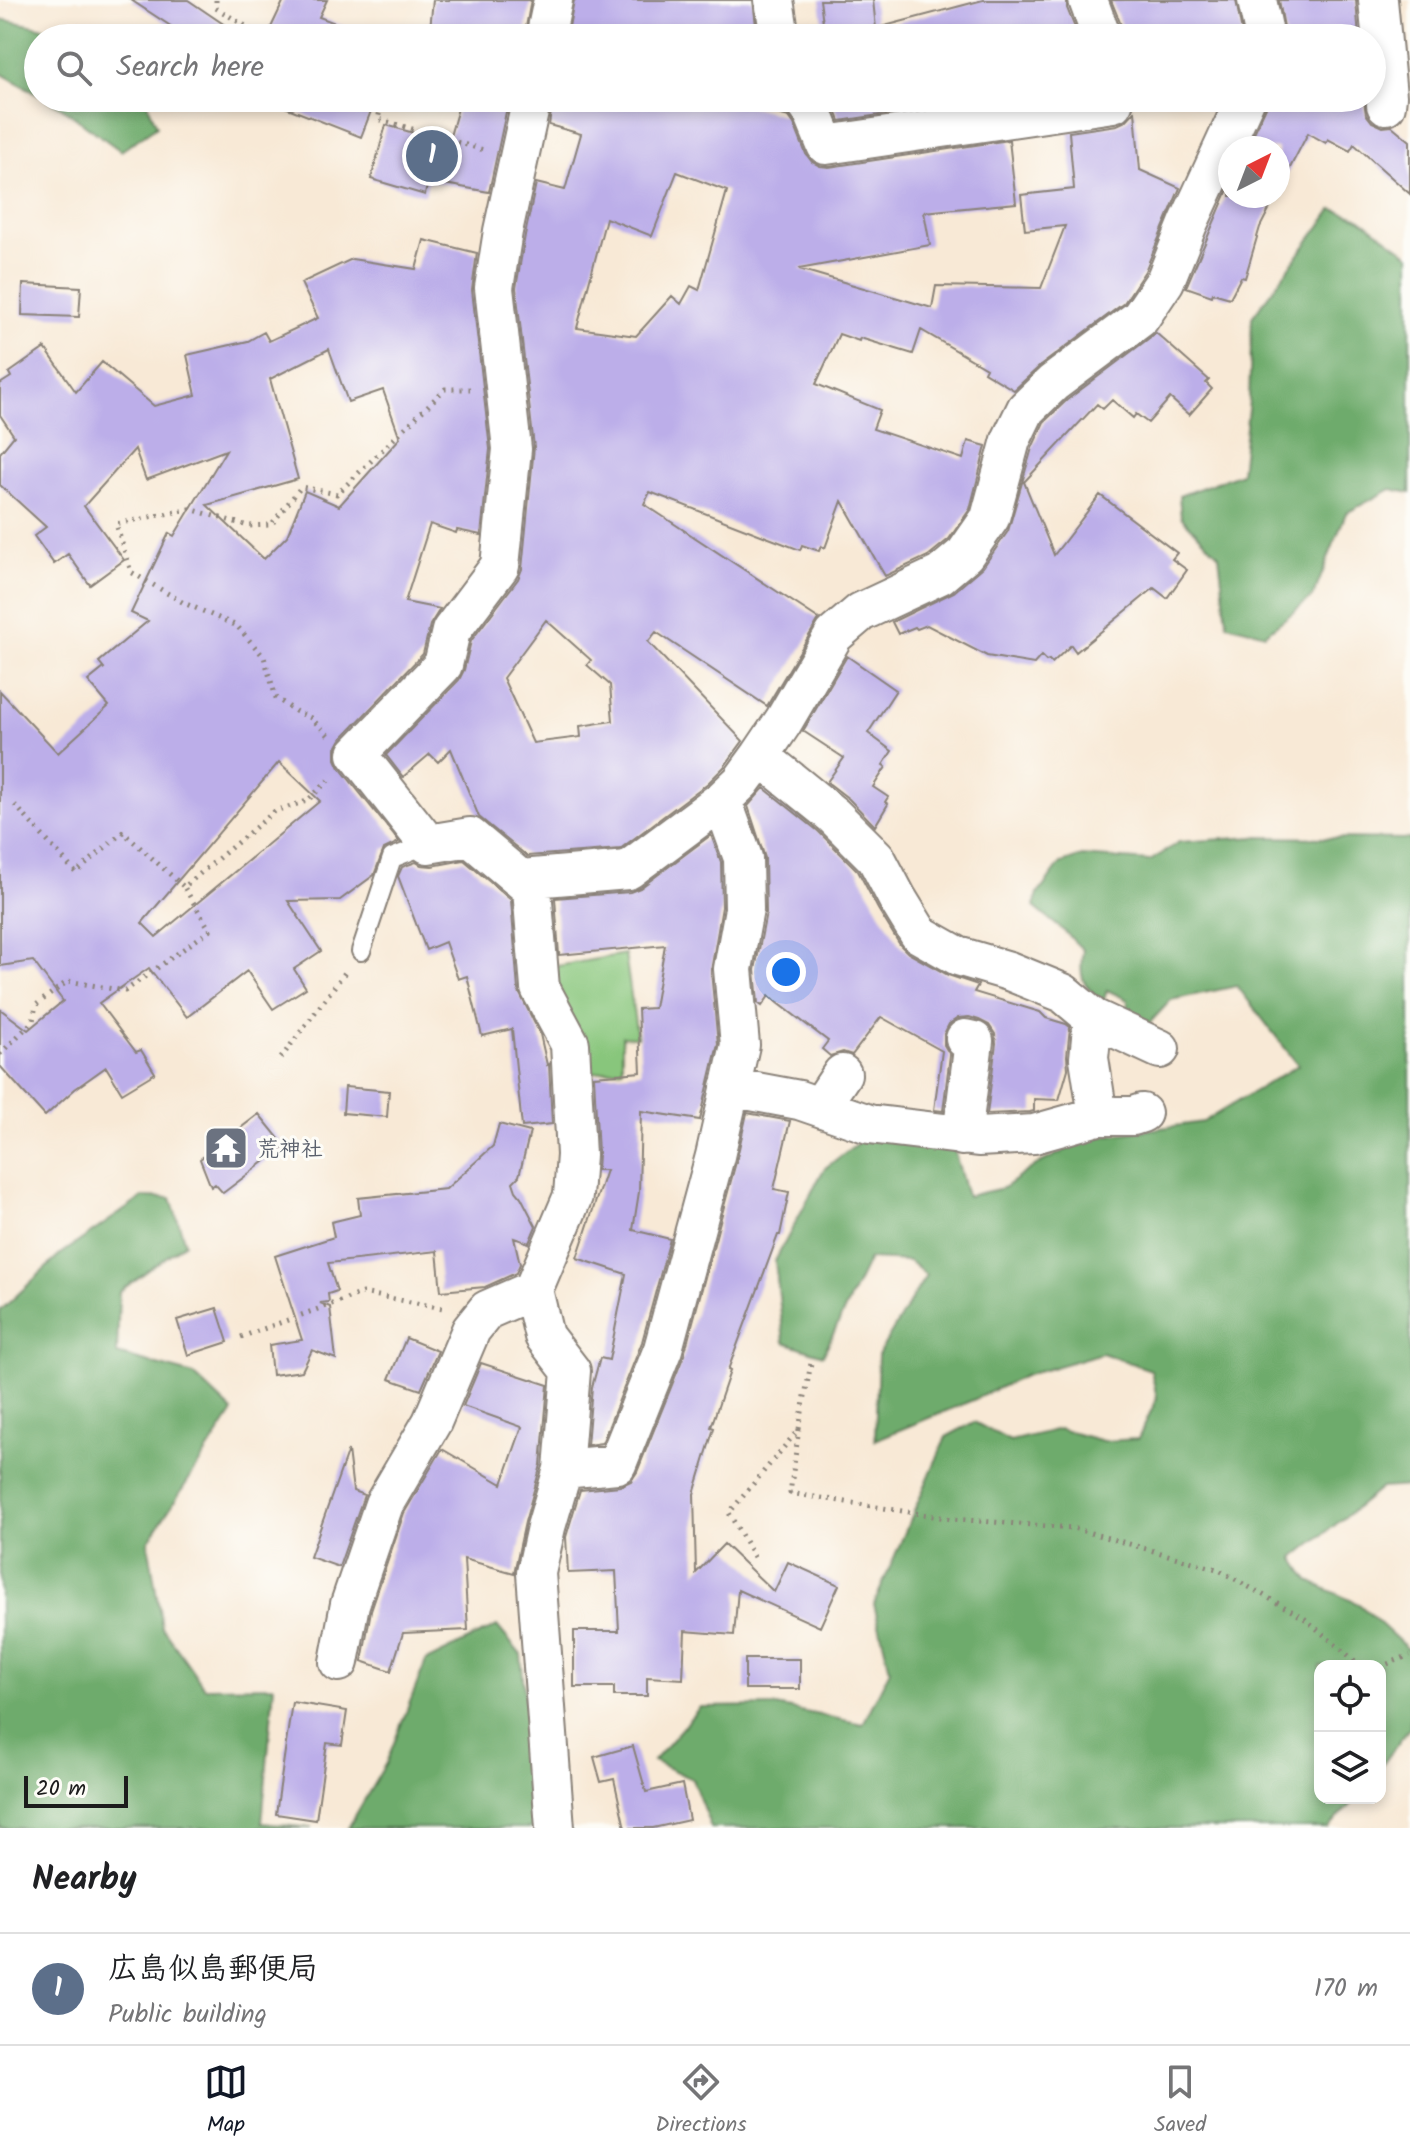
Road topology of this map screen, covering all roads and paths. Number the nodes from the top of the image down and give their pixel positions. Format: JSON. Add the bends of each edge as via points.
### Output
{"nodes":[{"id":1,"x":216,"y":0,"type":"edge"},
{"id":2,"x":553,"y":0,"type":"edge"},
{"id":3,"x":774,"y":0,"type":"edge"},
{"id":4,"x":1088,"y":0,"type":"edge"},
{"id":5,"x":1257,"y":0,"type":"edge"},
{"id":6,"x":1378,"y":0,"type":"edge"},
{"id":7,"x":242,"y":24,"type":"edge"},
{"id":8,"x":548,"y":24,"type":"edge"},
{"id":9,"x":778,"y":24,"type":"edge"},
{"id":10,"x":1097,"y":24,"type":"edge"},
{"id":11,"x":1264,"y":24,"type":"edge"},
{"id":12,"x":1380,"y":24,"type":"edge"},
{"id":13,"x":1386,"y":85,"type":"edge"},
{"id":14,"x":1389,"y":107,"type":"edge"},
{"id":15,"x":380,"y":112,"type":"edge"},
{"id":16,"x":529,"y":112,"type":"edge"},
{"id":17,"x":812,"y":112,"type":"edge"},
{"id":18,"x":1052,"y":112,"type":"edge"},
{"id":19,"x":1240,"y":112,"type":"edge"},
{"id":20,"x":518,"y":160,"type":"junction"},
{"id":21,"x":504,"y":388,"type":"junction"},
{"id":22,"x":357,"y":754,"type":"junction"},
{"id":23,"x":760,"y":756,"type":"junction"},
{"id":24,"x":722,"y":800,"type":"junction"},
{"id":25,"x":15,"y":805,"type":"dead end"},
{"id":26,"x":428,"y":844,"type":"junction"},
{"id":27,"x":521,"y":879,"type":"junction"},
{"id":28,"x":184,"y":887,"type":"junction"},
{"id":29,"x":361,"y":951,"type":"joint"},
{"id":30,"x":1093,"y":1018,"type":"junction"},
{"id":31,"x":1160,"y":1049,"type":"dead end"},
{"id":32,"x":0,"y":1054,"type":"edge"},
{"id":33,"x":980,"y":1055,"type":"dead end"},
{"id":34,"x":281,"y":1058,"type":"dead end"},
{"id":35,"x":842,"y":1074,"type":"dead end"},
{"id":36,"x":730,"y":1087,"type":"junction"},
{"id":37,"x":820,"y":1107,"type":"junction"},
{"id":38,"x":1142,"y":1113,"type":"dead end"},
{"id":39,"x":908,"y":1114,"type":"dead end"},
{"id":40,"x":1098,"y":1116,"type":"junction"},
{"id":41,"x":866,"y":1123,"type":"junction"},
{"id":42,"x":962,"y":1136,"type":"junction"},
{"id":43,"x":533,"y":1290,"type":"junction"},
{"id":44,"x":487,"y":1310,"type":"junction"},
{"id":45,"x":241,"y":1337,"type":"dead end"},
{"id":46,"x":811,"y":1363,"type":"dead end"},
{"id":47,"x":799,"y":1429,"type":"junction"},
{"id":48,"x":563,"y":1469,"type":"junction"},
{"id":49,"x":754,"y":1557,"type":"dead end"},
{"id":50,"x":1410,"y":1655,"type":"edge"},
{"id":51,"x":1354,"y":1660,"type":"edge"},
{"id":52,"x":339,"y":1662,"type":"dead end"},
{"id":53,"x":1386,"y":1665,"type":"edge"},
{"id":54,"x":555,"y":1828,"type":"edge"}],
"edges":[{"from":1,"to":7,"type":"path","via":[[216,8]]},
{"from":2,"to":8,"type":"street"},
{"from":3,"to":9,"type":"street"},
{"from":4,"to":10,"type":"street"},
{"from":5,"to":11,"type":"street"},
{"from":6,"to":12,"type":"street"},
{"from":13,"to":14,"type":"street"},
{"from":15,"to":20,"type":"path","via":[[378,119]]},
{"from":16,"to":20,"type":"street"},
{"from":17,"to":18,"type":"street","via":[[826,145]]},
{"from":19,"to":23,"type":"street","via":[[1165,281],[1140,318],[1026,409],[1011,440],[990,518],[965,554],[940,575],[861,612],[834,635]]},
{"from":20,"to":21,"type":"street","via":[[494,288]]},
{"from":21,"to":22,"type":"street","via":[[512,449],[500,566],[451,631],[443,665]]},
{"from":21,"to":22,"type":"path","via":[[445,389],[337,494],[301,487],[271,525],[248,526],[190,509],[116,524],[131,572],[237,626],[264,657],[276,698],[311,718],[349,756]]},
{"from":22,"to":26,"type":"street"},
{"from":22,"to":28,"type":"path","via":[[307,801],[275,811]]},
{"from":23,"to":24,"type":"street"},
{"from":23,"to":30,"type":"street","via":[[876,858],[919,934],[958,956],[1063,993]]},
{"from":24,"to":27,"type":"street","via":[[628,870]]},
{"from":24,"to":36,"type":"street","via":[[743,858],[744,909],[733,969],[740,1045]]},
{"from":25,"to":28,"type":"path","via":[[76,873],[123,832]]},
{"from":26,"to":27,"type":"street","via":[[470,837]]},
{"from":26,"to":29,"type":"lane","via":[[392,858]]},
{"from":27,"to":43,"type":"street","via":[[532,889],[540,988],[570,1044],[576,1155],[573,1196]]},
{"from":28,"to":32,"type":"path","via":[[210,930],[125,991],[68,981],[36,1005],[33,1021]]},
{"from":29,"to":34,"type":"path"},
{"from":30,"to":31,"type":"street"},
{"from":30,"to":40,"type":"street","via":[[1089,1058]]},
{"from":33,"to":42,"type":"street"},
{"from":35,"to":37,"type":"street"},
{"from":36,"to":37,"type":"street"},
{"from":36,"to":48,"type":"street","via":[[663,1349],[617,1464]]},
{"from":37,"to":41,"type":"street"},
{"from":38,"to":40,"type":"street"},
{"from":39,"to":41,"type":"street","via":[[875,1114]]},
{"from":40,"to":42,"type":"street","via":[[1043,1116],[1034,1134]]},
{"from":41,"to":42,"type":"street"},
{"from":43,"to":44,"type":"street"},
{"from":43,"to":48,"type":"street","via":[[544,1336],[571,1371]]},
{"from":44,"to":45,"type":"path","via":[[447,1309],[362,1293]]},
{"from":44,"to":52,"type":"street","via":[[471,1330],[432,1422],[384,1504],[350,1604]]},
{"from":46,"to":47,"type":"path"},
{"from":47,"to":49,"type":"path","via":[[729,1513]]},
{"from":47,"to":51,"type":"path","via":[[790,1493],[952,1519],[1073,1528],[1217,1569],[1304,1618]]},
{"from":48,"to":54,"type":"street","via":[[536,1573]]},
{"from":50,"to":53,"type":"path"}]}
